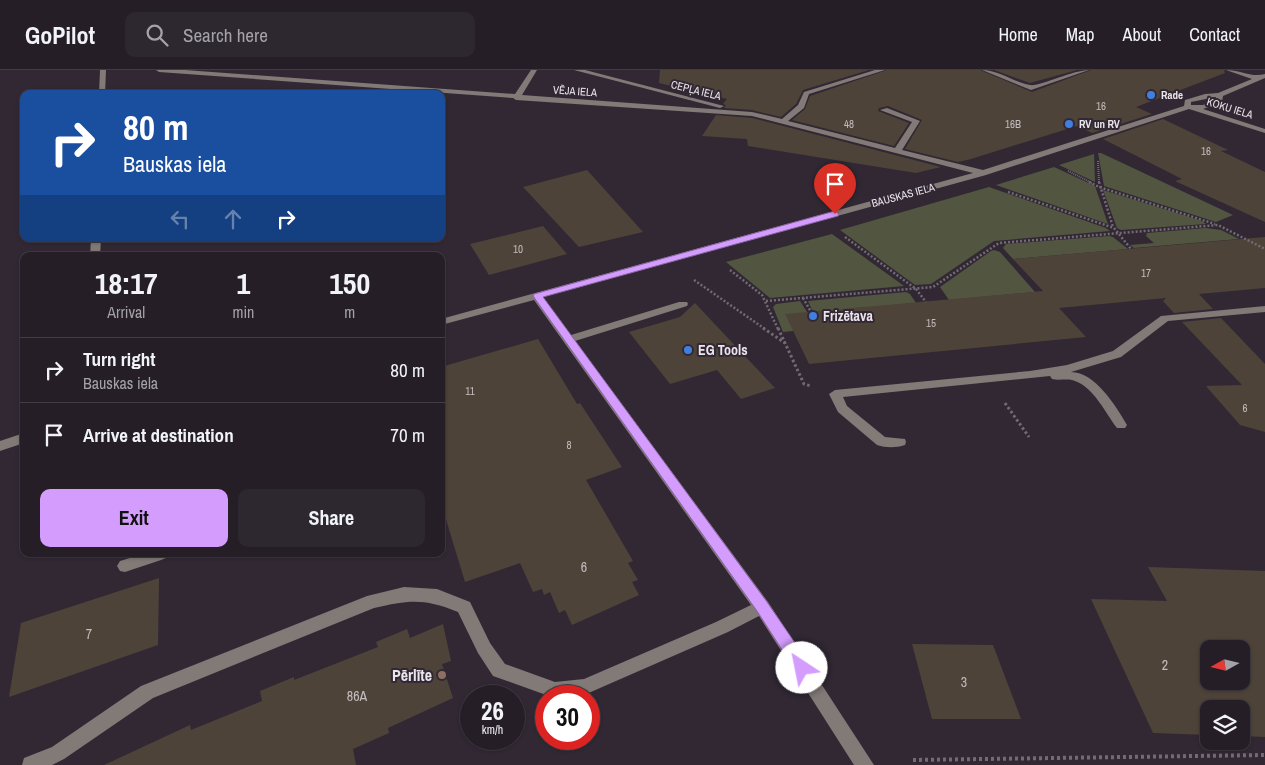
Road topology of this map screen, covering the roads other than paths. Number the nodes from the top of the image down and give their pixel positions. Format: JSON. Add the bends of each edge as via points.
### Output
{"nodes":[{"id":1,"x":103,"y":70,"type":"edge"},
{"id":2,"x":159,"y":70,"type":"edge"},
{"id":3,"x":534,"y":70,"type":"edge"},
{"id":4,"x":577,"y":70,"type":"edge"},
{"id":5,"x":882,"y":70,"type":"edge"},
{"id":6,"x":985,"y":70,"type":"edge"},
{"id":7,"x":1086,"y":70,"type":"edge"},
{"id":8,"x":1229,"y":70,"type":"edge"},
{"id":9,"x":1262,"y":77,"type":"edge"},
{"id":10,"x":102,"y":90,"type":"edge"},
{"id":11,"x":414,"y":90,"type":"edge"},
{"id":12,"x":445,"y":92,"type":"edge"},
{"id":13,"x":516,"y":98,"type":"junction"},
{"id":14,"x":1188,"y":107,"type":"junction"},
{"id":15,"x":884,"y":110,"type":"dead end"},
{"id":16,"x":752,"y":114,"type":"junction"},
{"id":17,"x":784,"y":121,"type":"junction"},
{"id":18,"x":1265,"y":131,"type":"edge"},
{"id":19,"x":898,"y":150,"type":"junction"},
{"id":20,"x":983,"y":173,"type":"junction"},
{"id":21,"x":537,"y":296,"type":"junction"},
{"id":22,"x":683,"y":304,"type":"dead end"},
{"id":23,"x":1265,"y":309,"type":"edge"},
{"id":24,"x":445,"y":321,"type":"edge"},
{"id":25,"x":568,"y":339,"type":"junction"},
{"id":26,"x":1030,"y":374,"type":"junction"},
{"id":27,"x":1121,"y":425,"type":"dead end"},
{"id":28,"x":20,"y":439,"type":"edge"},
{"id":29,"x":900,"y":442,"type":"dead end"},
{"id":30,"x":0,"y":446,"type":"edge"},
{"id":31,"x":152,"y":557,"type":"edge"},
{"id":32,"x":125,"y":566,"type":"dead end"},
{"id":33,"x":762,"y":607,"type":"junction"},
{"id":34,"x":31,"y":765,"type":"edge"},
{"id":35,"x":865,"y":765,"type":"edge"}],
"edges":[{"from":1,"to":10,"type":"street"},
{"from":2,"to":11,"type":"street","name":"VĒJA IELA"},
{"from":3,"to":13,"type":"street"},
{"from":4,"to":16,"type":"street","name":"CEPĻA IELA"},
{"from":5,"to":17,"type":"street","via":[[806,93],[801,106]]},
{"from":6,"to":7,"type":"street","via":[[1031,88]]},
{"from":8,"to":9,"type":"street"},
{"from":9,"to":14,"type":"street","name":"BAUSKAS IELA","via":[[1219,95],[1220,101],[1214,104]]},
{"from":12,"to":13,"type":"street","name":"VĒJA IELA"},
{"from":13,"to":16,"type":"street","name":"VĒJA IELA"},
{"from":14,"to":18,"type":"street","name":"KOKU IELA"},
{"from":14,"to":20,"type":"street","name":"BAUSKAS IELA"},
{"from":15,"to":19,"type":"street","via":[[916,121]]},
{"from":16,"to":17,"type":"street","name":"VĒJA IELA"},
{"from":17,"to":19,"type":"street","name":"VĒJA IELA"},
{"from":19,"to":20,"type":"street","name":"VĒJA IELA"},
{"from":20,"to":21,"type":"street","name":"BAUSKAS IELA"},
{"from":21,"to":24,"type":"street","name":"BAUSKAS IELA"},
{"from":21,"to":25,"type":"street"},
{"from":22,"to":25,"type":"street"},
{"from":23,"to":26,"type":"street","via":[[1165,318],[1117,354],[1068,369]]},
{"from":25,"to":33,"type":"street"},
{"from":26,"to":27,"type":"street","via":[[1076,376],[1092,385]]},
{"from":26,"to":29,"type":"street","via":[[835,394],[842,409],[882,442]]},
{"from":28,"to":30,"type":"street"},
{"from":31,"to":32,"type":"street"},
{"from":33,"to":34,"type":"street","via":[[584,687],[555,690],[500,670],[484,648],[464,607],[438,596],[404,594],[373,601],[147,692],[58,753]]},
{"from":33,"to":35,"type":"street"}]}
